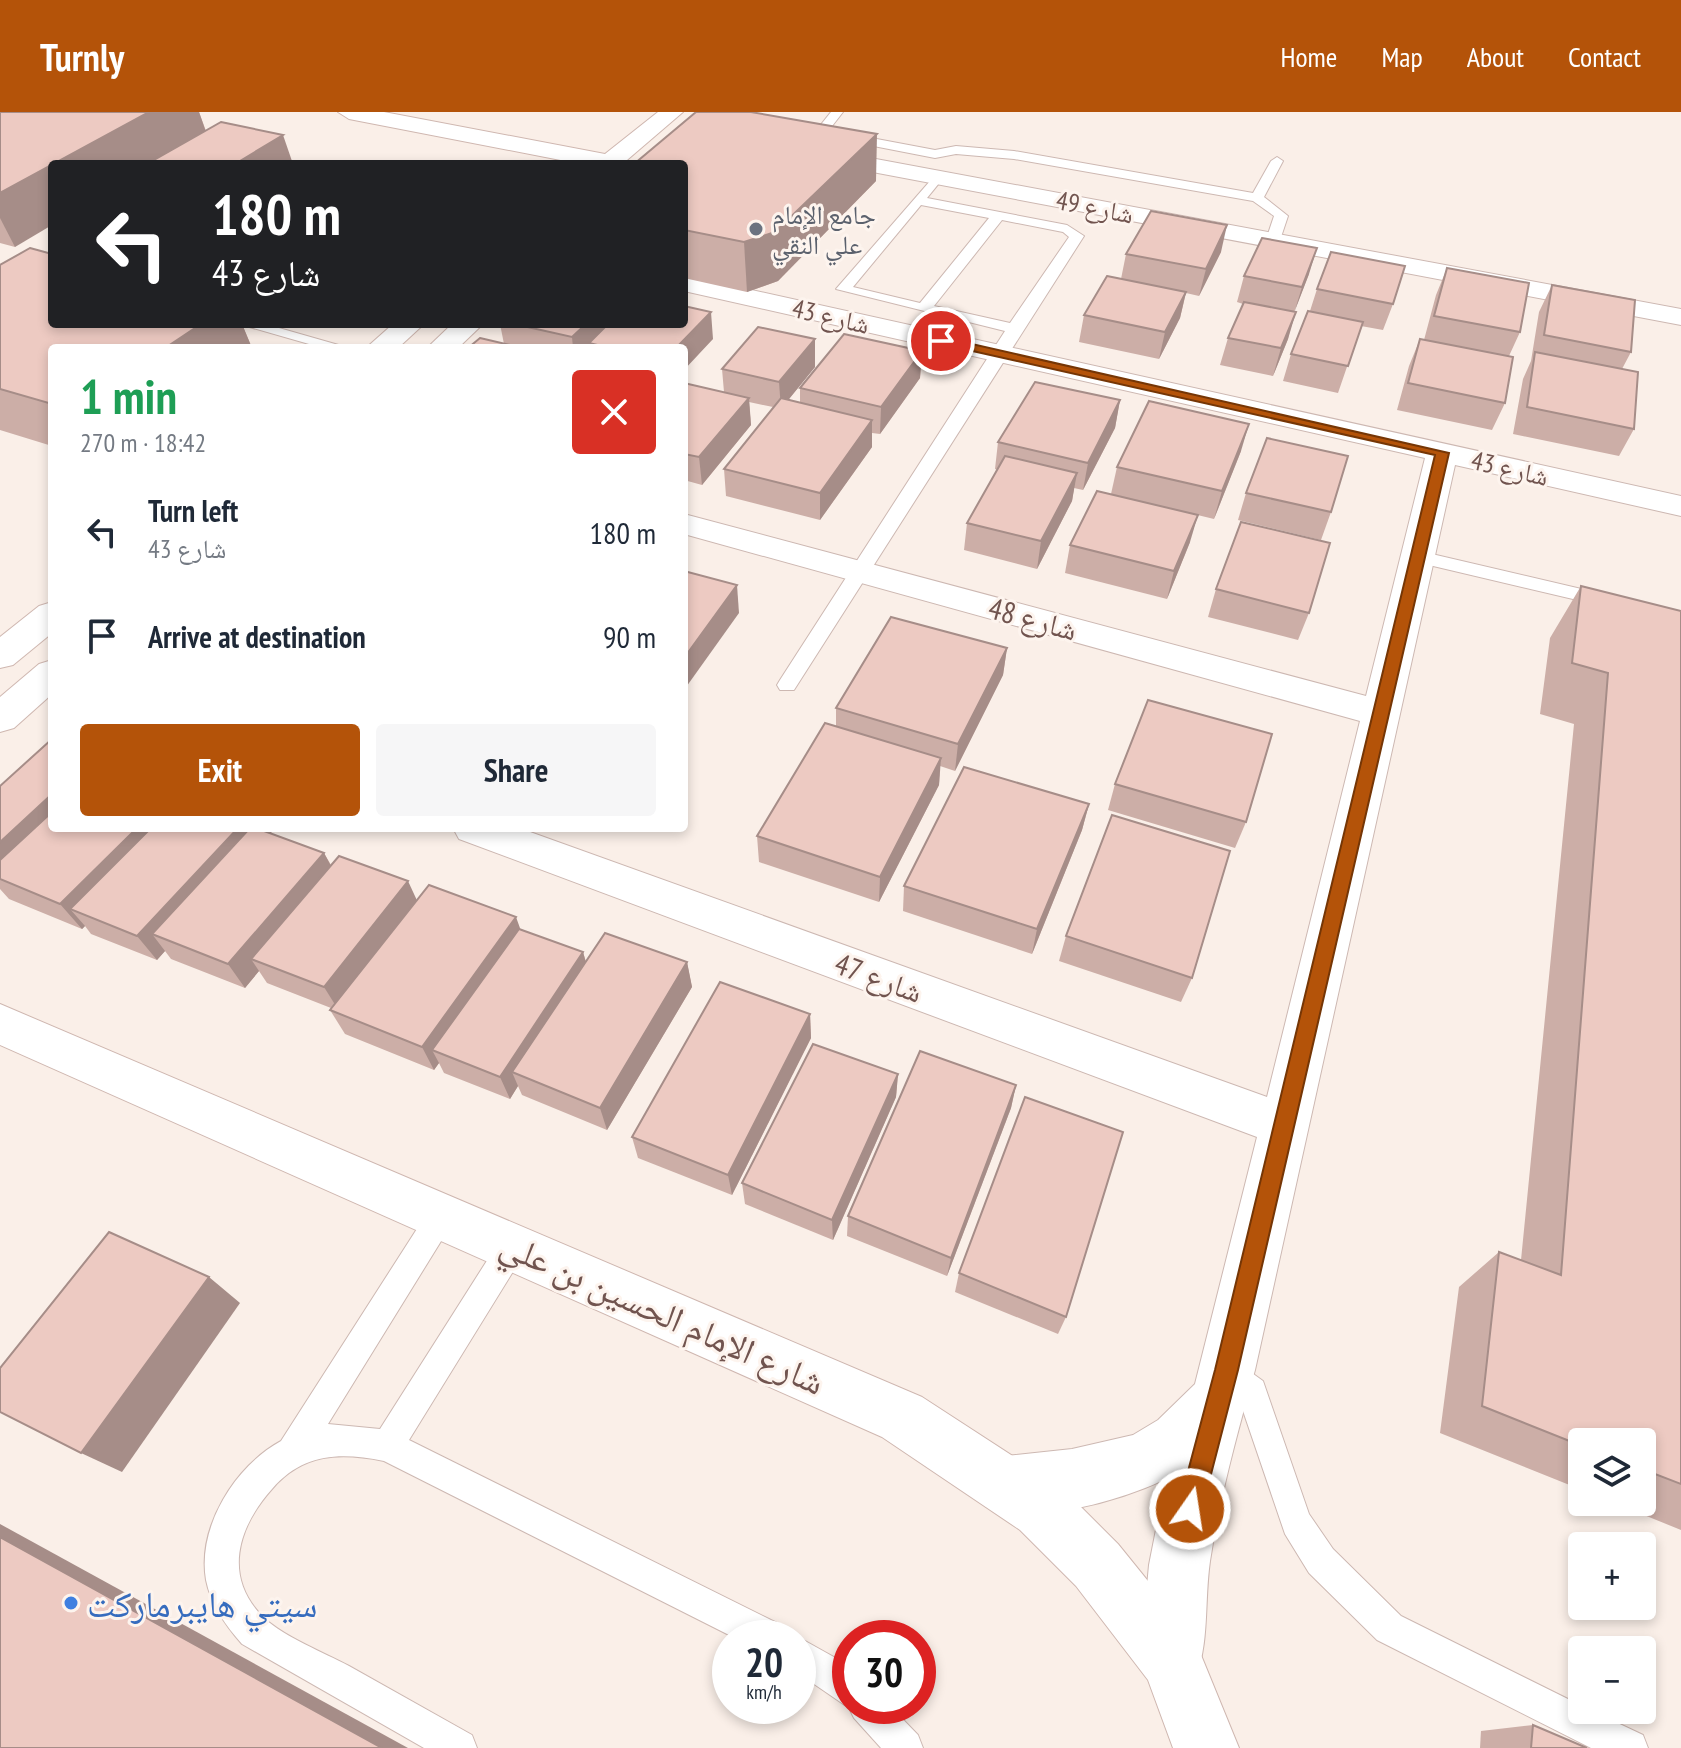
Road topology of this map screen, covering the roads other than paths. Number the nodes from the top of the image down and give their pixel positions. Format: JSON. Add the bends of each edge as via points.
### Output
{"nodes":[{"id":1,"x":349,"y":112,"type":"edge"},
{"id":2,"x":455,"y":112,"type":"edge"},
{"id":3,"x":672,"y":112,"type":"edge"},
{"id":4,"x":837,"y":112,"type":"edge"},
{"id":5,"x":787,"y":149,"type":"edge"},
{"id":6,"x":659,"y":150,"type":"edge"},
{"id":7,"x":616,"y":159,"type":"edge"},
{"id":8,"x":1277,"y":161,"type":"dead end"},
{"id":9,"x":937,"y":177,"type":"junction"},
{"id":10,"x":1257,"y":198,"type":"junction"},
{"id":11,"x":918,"y":200,"type":"junction"},
{"id":12,"x":998,"y":216,"type":"junction"},
{"id":13,"x":1273,"y":240,"type":"junction"},
{"id":14,"x":688,"y":284,"type":"edge"},
{"id":15,"x":923,"y":309,"type":"junction"},
{"id":16,"x":1681,"y":317,"type":"edge"},
{"id":17,"x":268,"y":328,"type":"edge"},
{"id":18,"x":405,"y":328,"type":"edge"},
{"id":19,"x":464,"y":328,"type":"edge"},
{"id":20,"x":1006,"y":341,"type":"junction"},
{"id":21,"x":326,"y":344,"type":"edge"},
{"id":22,"x":385,"y":344,"type":"edge"},
{"id":23,"x":446,"y":344,"type":"edge"},
{"id":24,"x":1442,"y":453,"type":"junction"},
{"id":25,"x":1681,"y":506,"type":"edge"},
{"id":26,"x":688,"y":525,"type":"edge"},
{"id":27,"x":1419,"y":557,"type":"junction"},
{"id":28,"x":860,"y":571,"type":"junction"},
{"id":29,"x":1619,"y":604,"type":"edge"},
{"id":30,"x":48,"y":617,"type":"edge"},
{"id":31,"x":0,"y":656,"type":"edge"},
{"id":32,"x":48,"y":676,"type":"edge"},
{"id":33,"x":787,"y":685,"type":"dead end"},
{"id":34,"x":1381,"y":713,"type":"junction"},
{"id":35,"x":0,"y":718,"type":"edge"},
{"id":36,"x":485,"y":832,"type":"edge"},
{"id":37,"x":5,"y":1030,"type":"edge"},
{"id":38,"x":1284,"y":1125,"type":"junction"},
{"id":39,"x":441,"y":1216,"type":"junction"},
{"id":40,"x":512,"y":1247,"type":"junction"},
{"id":41,"x":1223,"y":1385,"type":"junction"},
{"id":42,"x":387,"y":1446,"type":"junction"},
{"id":43,"x":293,"y":1451,"type":"junction"},
{"id":44,"x":1006,"y":1485,"type":"junction"},
{"id":45,"x":735,"y":1620,"type":"edge"},
{"id":46,"x":1172,"y":1660,"type":"junction"},
{"id":47,"x":883,"y":1724,"type":"edge"},
{"id":48,"x":459,"y":1748,"type":"edge"},
{"id":49,"x":905,"y":1748,"type":"edge"},
{"id":50,"x":1206,"y":1748,"type":"edge"},
{"id":51,"x":1630,"y":1748,"type":"edge"}],
"edges":[{"from":1,"to":7,"type":"street"},
{"from":2,"to":7,"type":"street"},
{"from":3,"to":7,"type":"street"},
{"from":4,"to":10,"type":"lane","via":[[821,132],[935,154],[956,150],[1014,155]]},
{"from":5,"to":9,"type":"street","name":"شارع 49"},
{"from":6,"to":7,"type":"street"},
{"from":8,"to":10,"type":"lane"},
{"from":9,"to":11,"type":"lane"},
{"from":9,"to":13,"type":"street","name":"شارع 49"},
{"from":10,"to":13,"type":"lane","via":[[1281,216]]},
{"from":11,"to":12,"type":"lane"},
{"from":11,"to":15,"type":"lane","via":[[843,289]]},
{"from":12,"to":15,"type":"lane"},
{"from":12,"to":20,"type":"lane","via":[[1067,229],[1077,236]]},
{"from":13,"to":16,"type":"street","name":"شارع 49"},
{"from":14,"to":20,"type":"street","name":"شارع 43"},
{"from":15,"to":20,"type":"lane"},
{"from":17,"to":21,"type":"lane"},
{"from":18,"to":22,"type":"street"},
{"from":19,"to":23,"type":"street"},
{"from":20,"to":24,"type":"street","name":"شارع 43"},
{"from":20,"to":28,"type":"lane"},
{"from":24,"to":25,"type":"street","name":"شارع 43"},
{"from":24,"to":27,"type":"street"},
{"from":26,"to":28,"type":"street","name":"شارع 48"},
{"from":27,"to":29,"type":"lane"},
{"from":27,"to":34,"type":"street"},
{"from":28,"to":33,"type":"lane"},
{"from":28,"to":34,"type":"street","name":"شارع 48"},
{"from":30,"to":31,"type":"street"},
{"from":32,"to":35,"type":"street"},
{"from":34,"to":38,"type":"street"},
{"from":36,"to":38,"type":"street","name":"شارع 47"},
{"from":37,"to":39,"type":"street","name":"شارع الإمام الحسين بن علي"},
{"from":38,"to":41,"type":"street"},
{"from":39,"to":40,"type":"street","name":"شارع الإمام الحسين بن علي"},
{"from":39,"to":43,"type":"lane"},
{"from":40,"to":42,"type":"lane"},
{"from":40,"to":44,"type":"street","name":"شارع الإمام الحسين بن علي","via":[[902,1417]]},
{"from":41,"to":44,"type":"street","via":[[1176,1442],[1124,1466],[1067,1481]]},
{"from":41,"to":46,"type":"street","via":[[1195,1481],[1179,1565]]},
{"from":41,"to":51,"type":"lane","via":[[1252,1392],[1296,1523],[1321,1561],[1389,1628]]},
{"from":42,"to":43,"type":"lane","via":[[325,1440]]},
{"from":42,"to":45,"type":"lane"},
{"from":43,"to":48,"type":"lane","via":[[262,1474],[238,1505],[224,1540],[222,1577],[233,1608],[254,1632]]},
{"from":44,"to":46,"type":"street","name":"شارع الإمام الحسين بن علي","via":[[1041,1509],[1097,1565]]},
{"from":46,"to":50,"type":"street","name":"شارع الإمام الحسين بن علي"},
{"from":47,"to":49,"type":"lane"}]}
